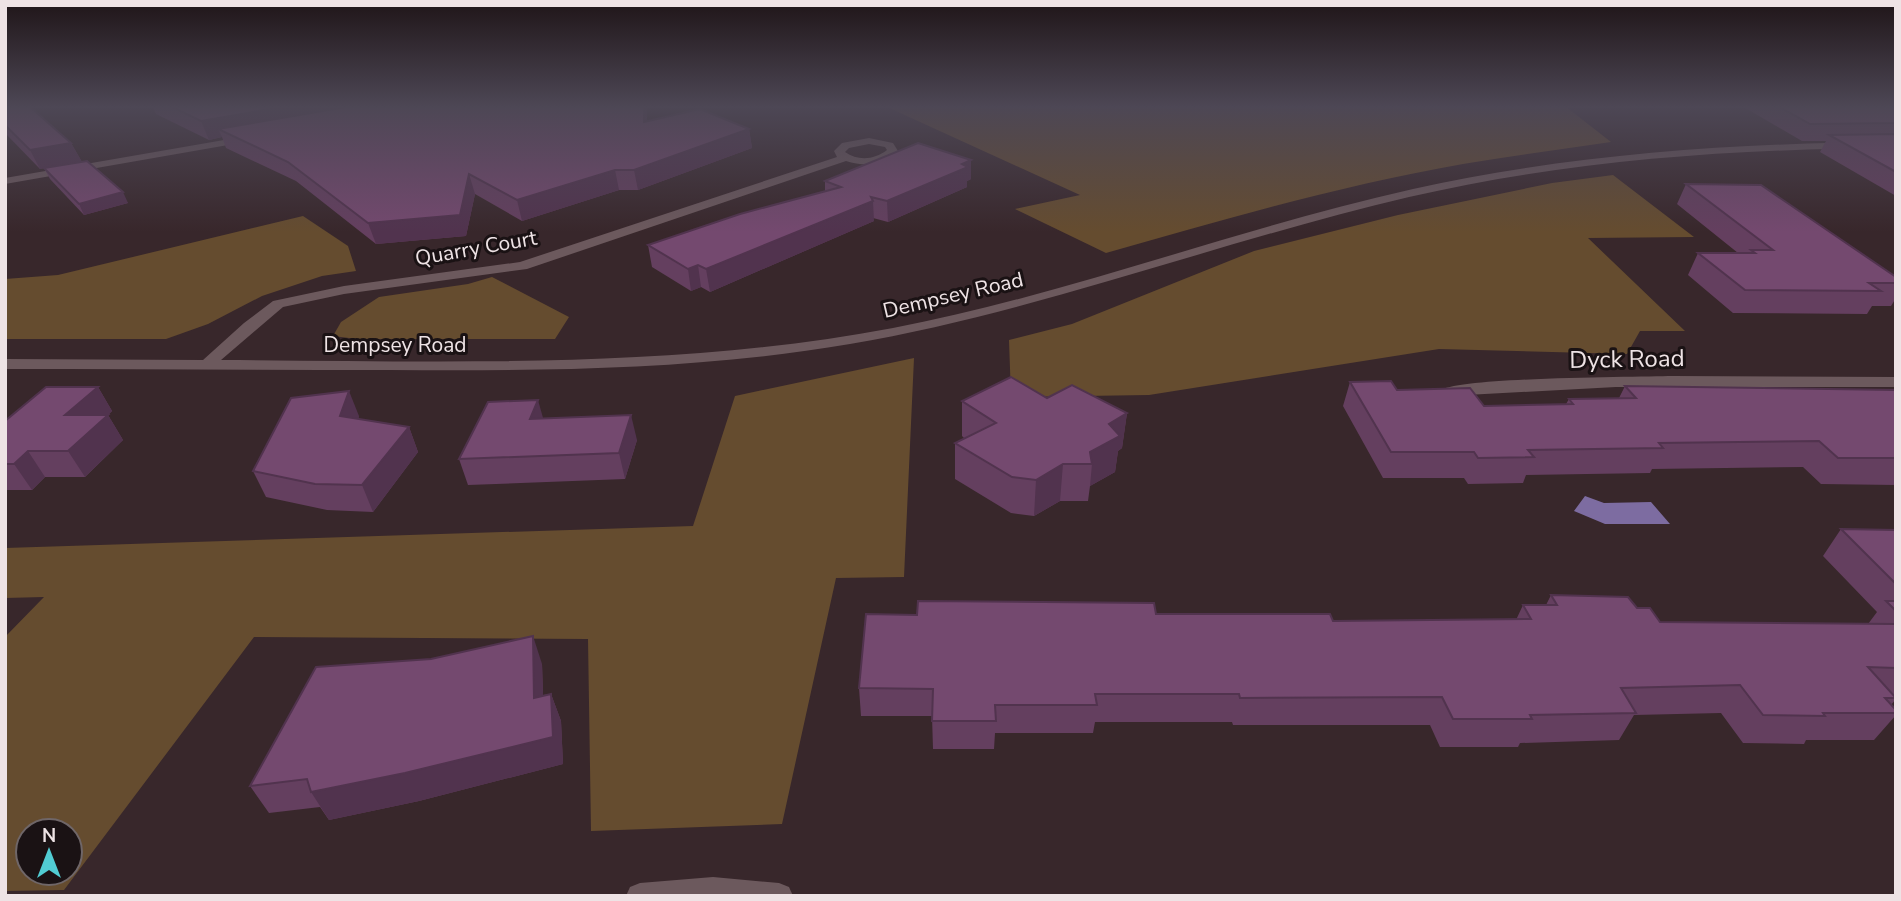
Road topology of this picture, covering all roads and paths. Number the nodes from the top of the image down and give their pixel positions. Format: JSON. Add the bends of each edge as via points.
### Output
{"nodes":[{"id":1,"x":194,"y":148,"type":"edge"},
{"id":2,"x":1772,"y":148,"type":"edge"},
{"id":3,"x":845,"y":158,"type":"dead end"},
{"id":4,"x":5,"y":181,"type":"edge"},
{"id":5,"x":5,"y":363,"type":"edge"},
{"id":6,"x":206,"y":366,"type":"junction"},
{"id":7,"x":1896,"y":382,"type":"edge"},
{"id":8,"x":1426,"y":393,"type":"edge"},
{"id":9,"x":640,"y":896,"type":"edge"},
{"id":10,"x":779,"y":896,"type":"edge"}],
"edges":[{"from":1,"to":4,"type":"street"},
{"from":2,"to":6,"type":"street","name":"Dempsey Road","via":[[1479,178],[1342,210],[947,321],[769,351],[615,364]]},
{"from":3,"to":6,"type":"street","name":"Quarry Court","via":[[522,267],[344,290],[278,304]]},
{"from":5,"to":6,"type":"street","name":"Dempsey Road"},
{"from":7,"to":8,"type":"street","name":"Dyck Road","via":[[1691,380],[1504,385]]},
{"from":9,"to":10,"type":"street","via":[[713,890]]}]}
